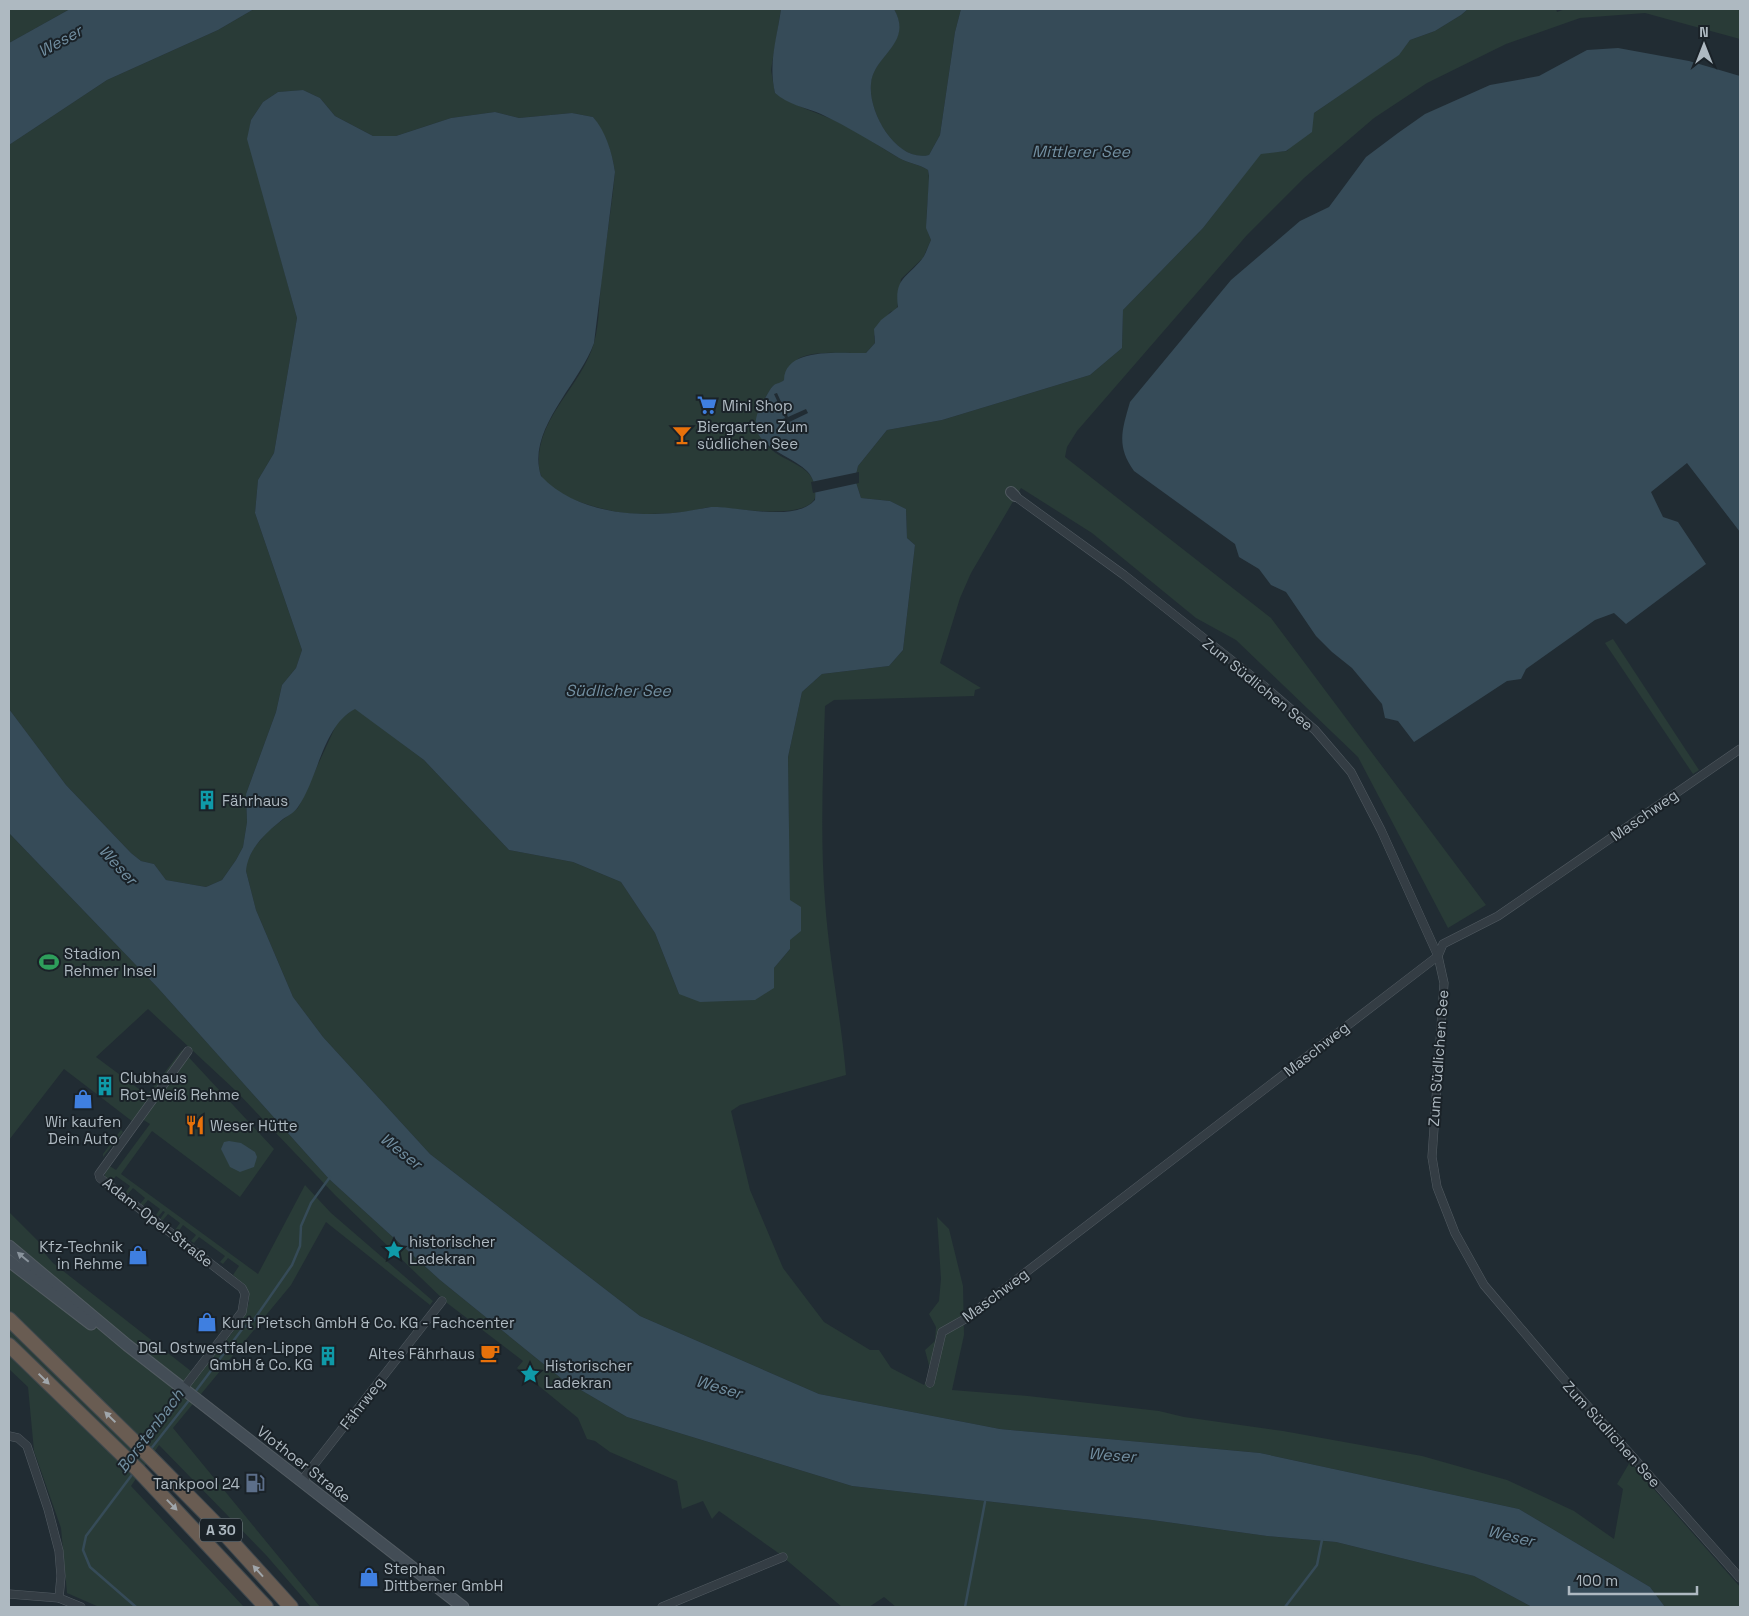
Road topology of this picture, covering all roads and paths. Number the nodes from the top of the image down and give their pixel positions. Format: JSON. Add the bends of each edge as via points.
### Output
{"nodes":[{"id":1,"x":1013,"y":494,"type":"dead end"},
{"id":2,"x":1740,"y":749,"type":"edge"},
{"id":3,"x":1438,"y":956,"type":"junction"},
{"id":4,"x":188,"y":1052,"type":"dead end"},
{"id":5,"x":9,"y":1246,"type":"edge"},
{"id":6,"x":9,"y":1261,"type":"edge"},
{"id":7,"x":442,"y":1301,"type":"dead end"},
{"id":8,"x":9,"y":1319,"type":"edge"},
{"id":9,"x":9,"y":1345,"type":"edge"},
{"id":10,"x":127,"y":1345,"type":"junction"},
{"id":11,"x":930,"y":1383,"type":"dead end"},
{"id":12,"x":183,"y":1389,"type":"junction"},
{"id":13,"x":9,"y":1436,"type":"edge"},
{"id":14,"x":304,"y":1484,"type":"junction"},
{"id":15,"x":783,"y":1557,"type":"dead end"},
{"id":16,"x":1740,"y":1578,"type":"edge"},
{"id":17,"x":9,"y":1594,"type":"edge"},
{"id":18,"x":59,"y":1598,"type":"junction"},
{"id":19,"x":81,"y":1607,"type":"edge"},
{"id":20,"x":266,"y":1607,"type":"edge"},
{"id":21,"x":291,"y":1607,"type":"edge"},
{"id":22,"x":463,"y":1607,"type":"edge"},
{"id":23,"x":662,"y":1607,"type":"edge"}],
"edges":[{"from":1,"to":3,"type":"street","name":"Zum Südlichen See","via":[[1124,575],[1315,730],[1351,772]]},
{"from":2,"to":3,"type":"street","name":"Maschweg","via":[[1498,916],[1443,944]]},
{"from":3,"to":11,"type":"street","name":"Maschweg","via":[[965,1319],[942,1332]]},
{"from":3,"to":16,"type":"street","name":"Zum Südlichen See","via":[[1444,983],[1432,1157],[1437,1188],[1455,1233],[1484,1284]]},
{"from":4,"to":12,"type":"street","name":"Adam-Opel-Straße","via":[[99,1174],[159,1226],[242,1288],[245,1294],[242,1312]]},
{"from":10,"to":5,"type":"main road","name":"Vlothoer Straße","one_way":true},
{"from":6,"to":10,"type":"main road","name":"Vlothoer Straße","via":[[89,1323]]},
{"from":7,"to":14,"type":"street","name":"Fährweg","via":[[306,1475]]},
{"from":21,"to":8,"type":"highway","number":"A 30","one_way":true,"via":[[147,1453]]},
{"from":9,"to":20,"type":"highway","number":"A 30","one_way":true,"via":[[136,1468]]},
{"from":10,"to":12,"type":"main road","name":"Vlothoer Straße"},
{"from":12,"to":14,"type":"main road","name":"Vlothoer Straße"},
{"from":13,"to":18,"type":"street","via":[[18,1438],[27,1446],[48,1510],[59,1551]]},
{"from":14,"to":22,"type":"main road","name":"Vlothoer Straße"},
{"from":15,"to":23,"type":"street"},
{"from":17,"to":18,"type":"street"},
{"from":18,"to":19,"type":"street"}]}
